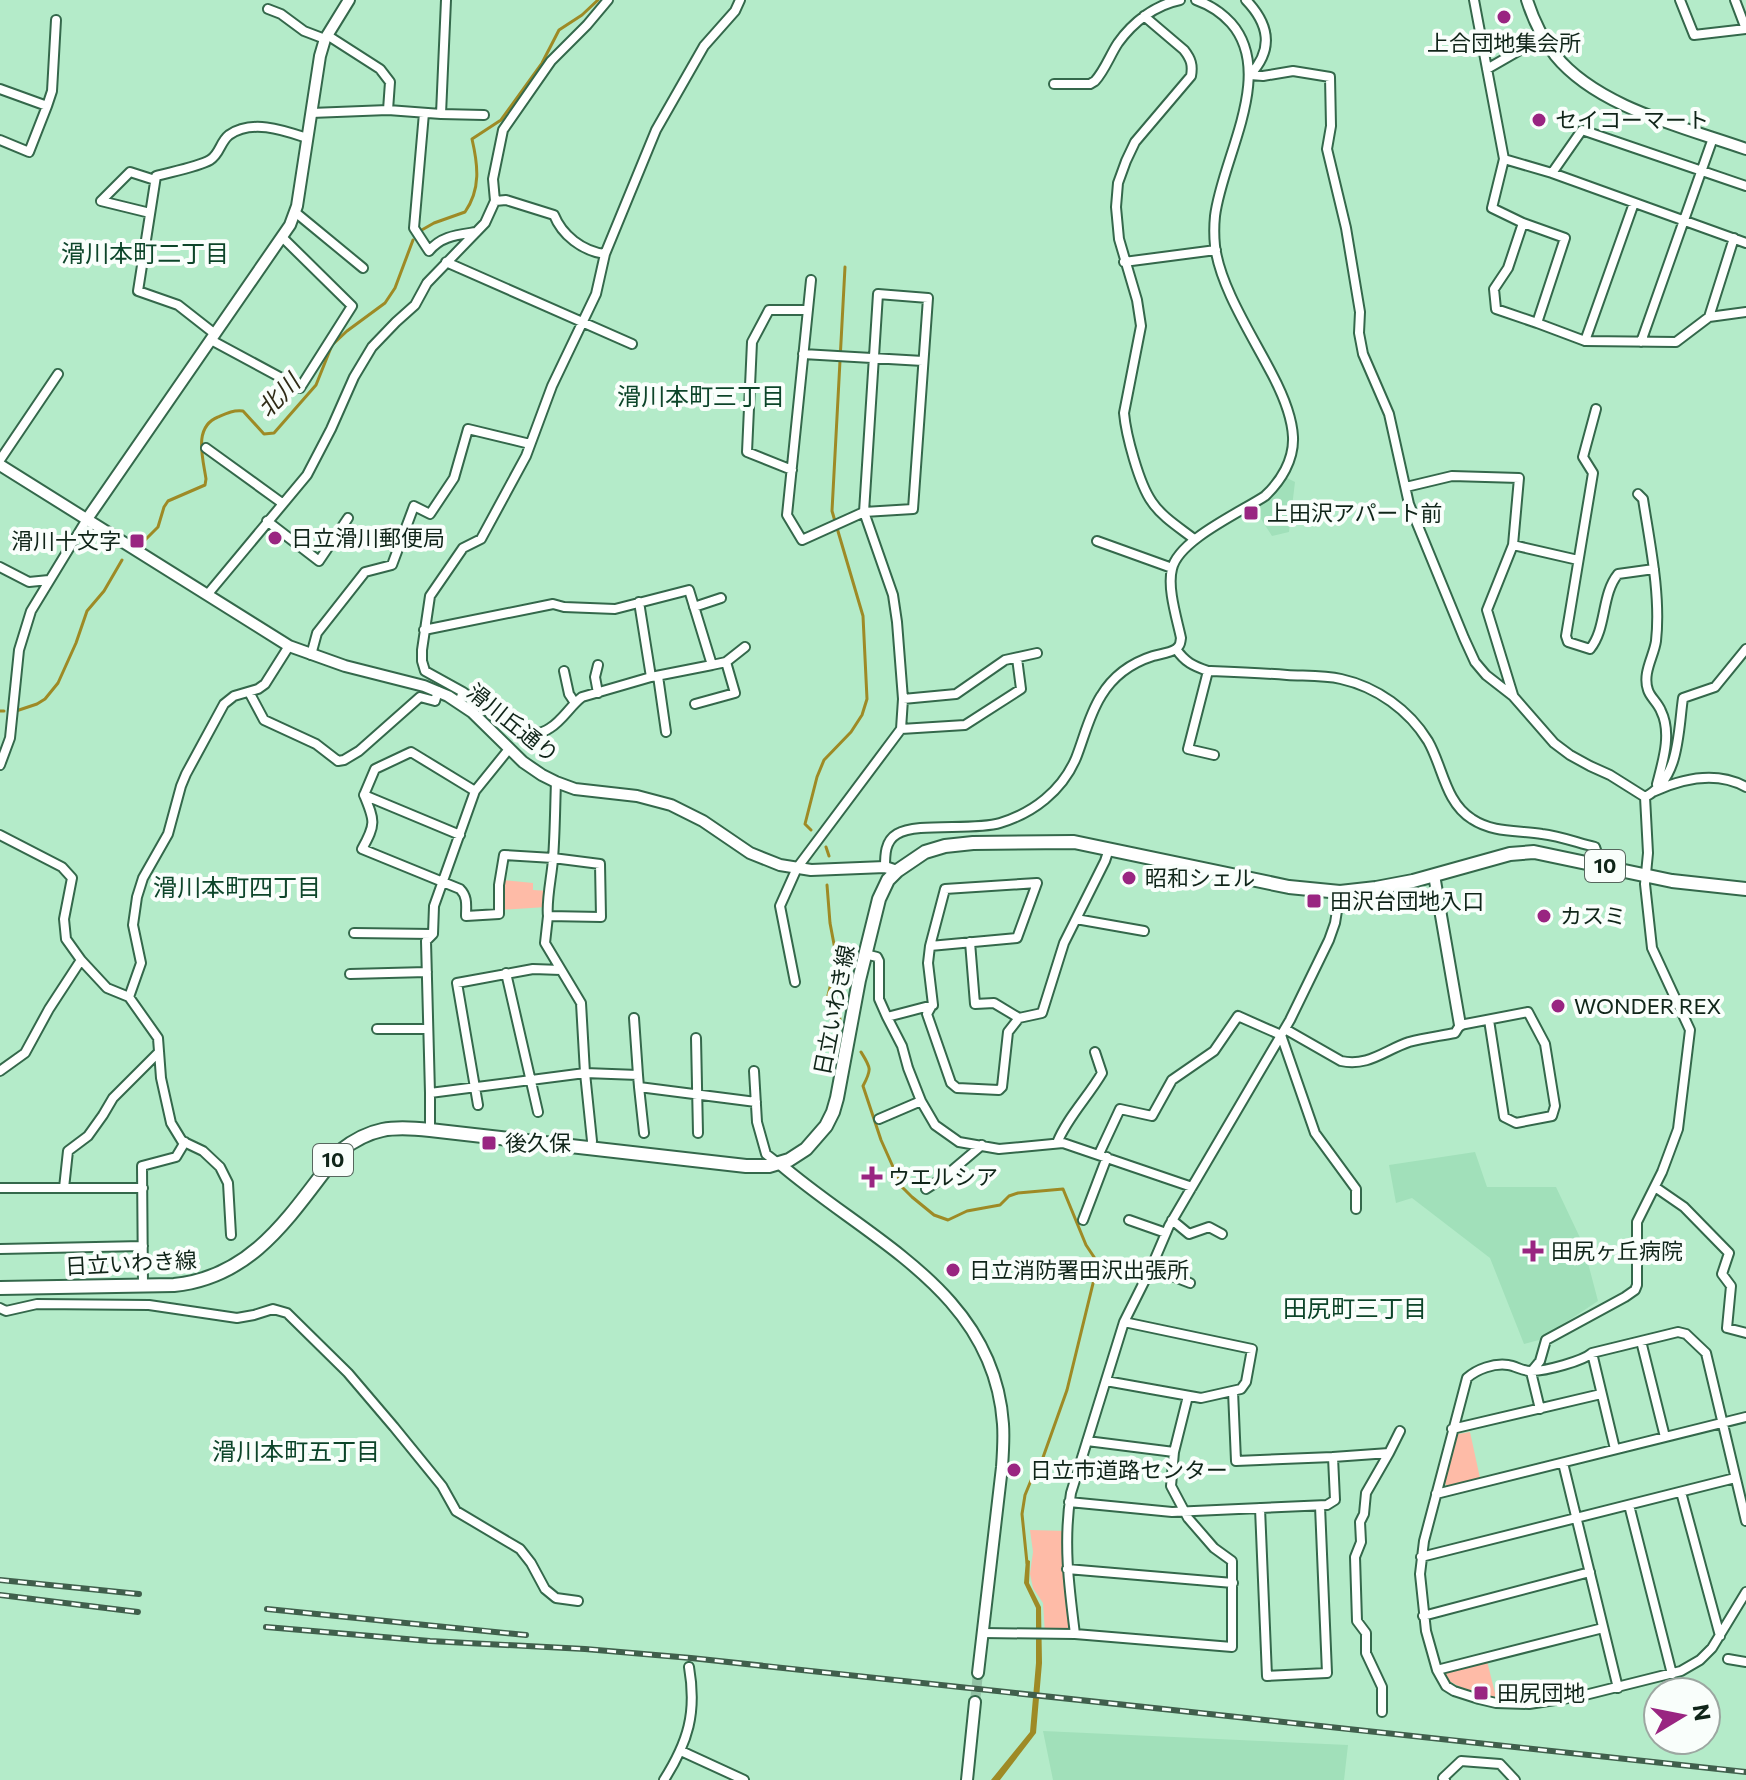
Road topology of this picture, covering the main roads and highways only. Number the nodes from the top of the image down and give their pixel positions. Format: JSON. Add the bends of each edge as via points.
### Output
{"nodes":[{"id":1,"x":1746,"y":889,"type":"edge"},
{"id":2,"x":0,"y":1288,"type":"edge"}],
"edges":[{"from":1,"to":2,"type":"main road","name":"日立いわき線","number":"10","via":[[1672,881],[1534,852],[1340,892],[1289,887],[1064,841],[945,846],[891,869],[865,954],[833,1112],[806,1149],[780,1164],[746,1166],[394,1127],[368,1133],[340,1151],[274,1235],[215,1277],[174,1285]]}]}
